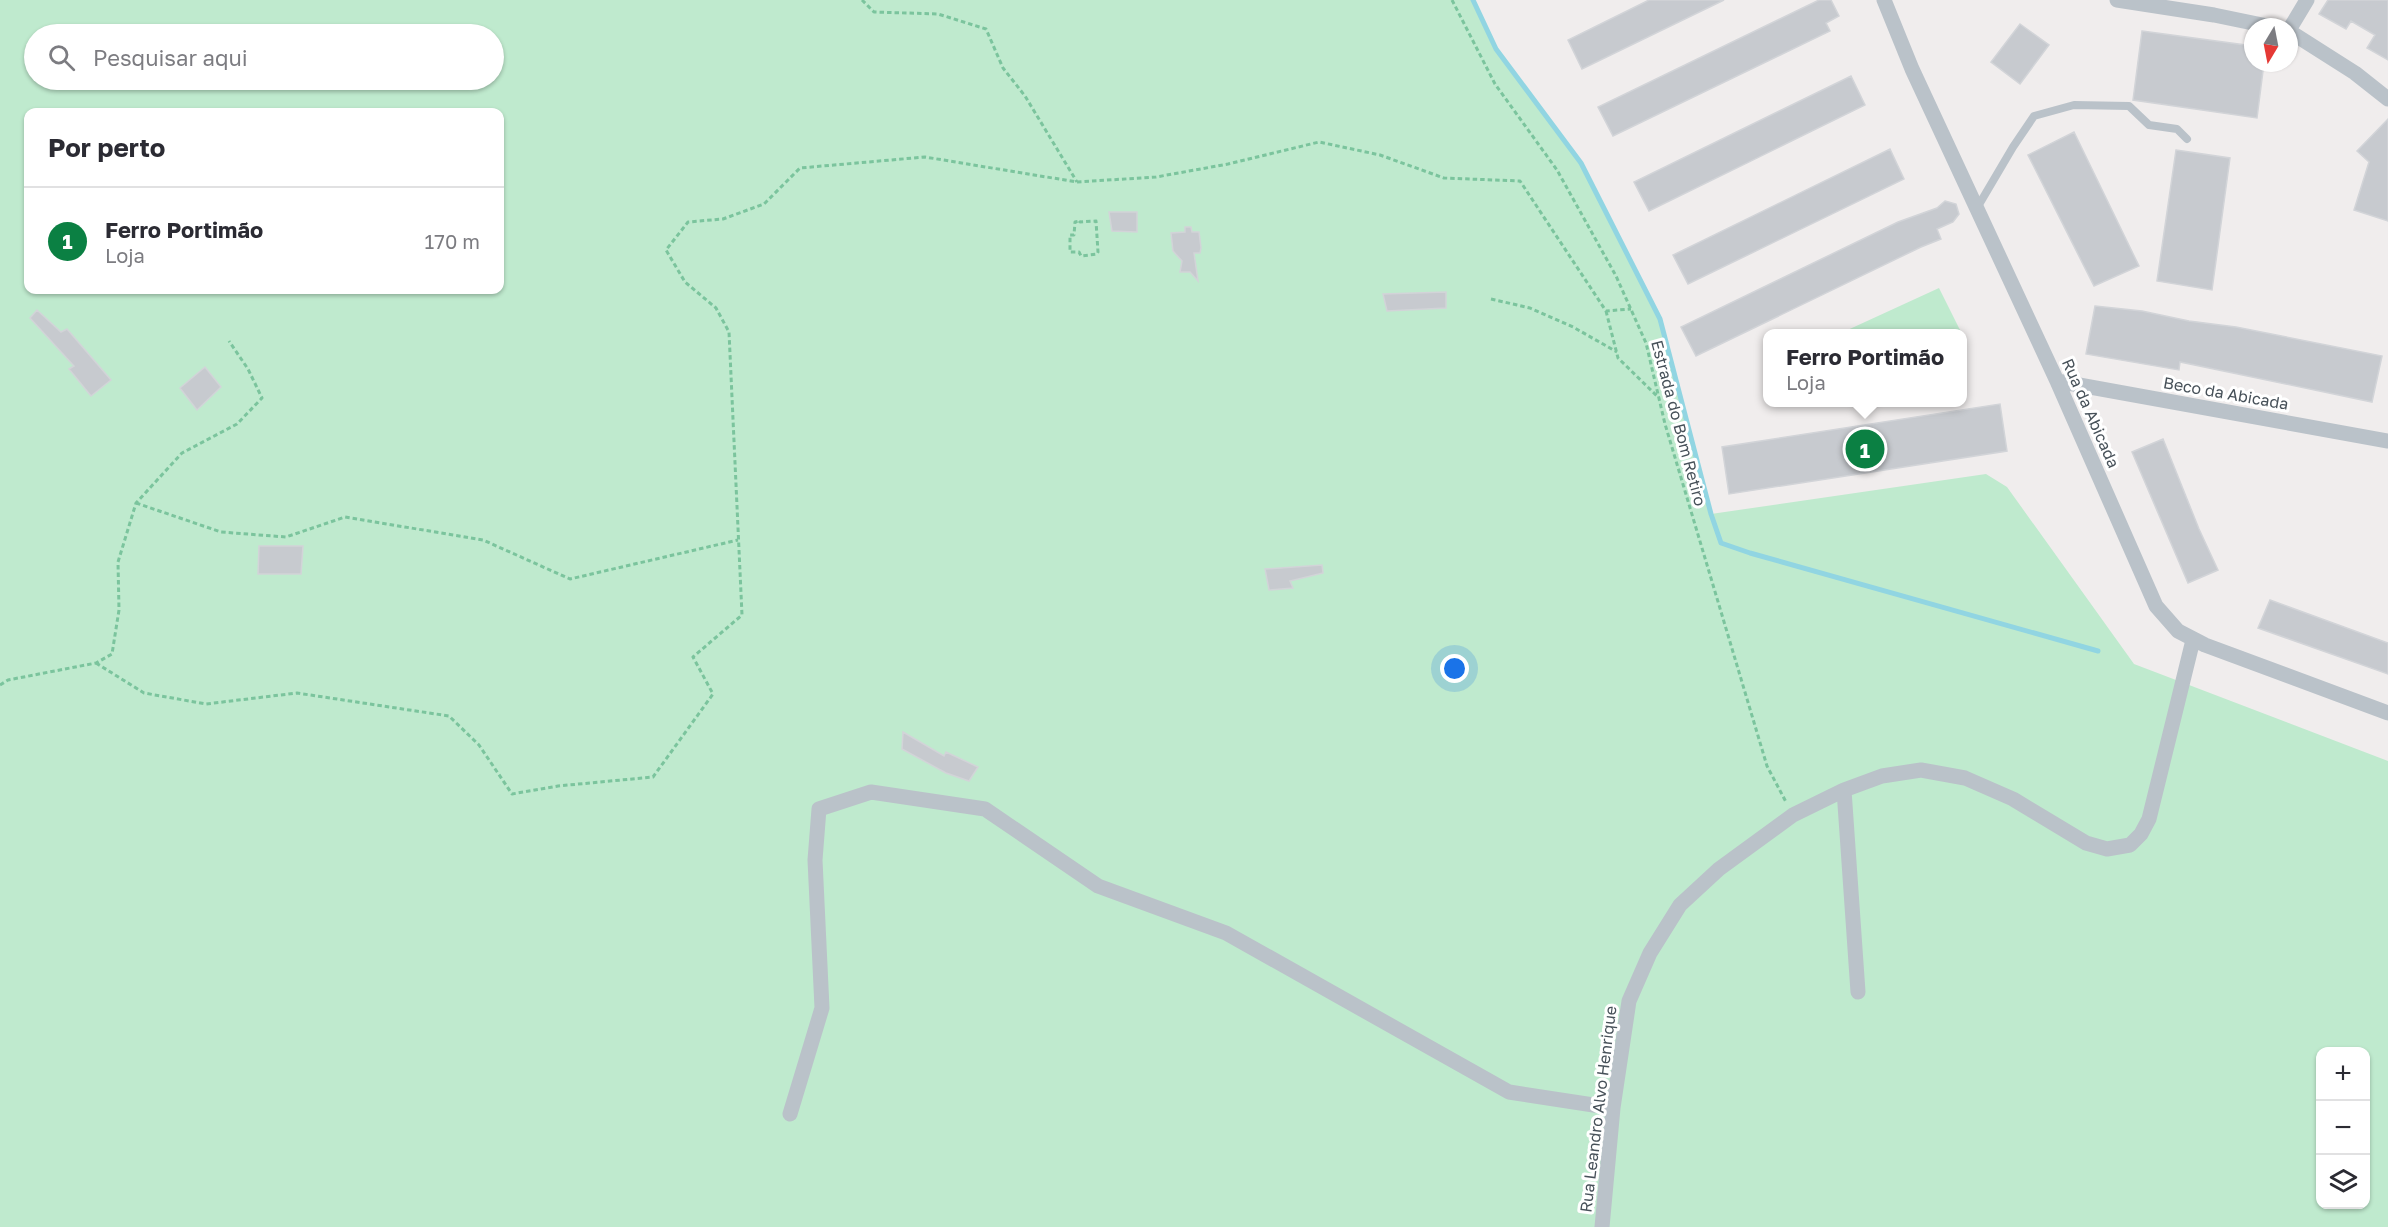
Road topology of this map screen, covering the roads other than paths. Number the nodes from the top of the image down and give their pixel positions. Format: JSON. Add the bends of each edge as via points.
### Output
{"nodes":[{"id":1,"x":1884,"y":0,"type":"edge"},
{"id":2,"x":2117,"y":0,"type":"edge"},
{"id":3,"x":2307,"y":0,"type":"edge"},
{"id":4,"x":2296,"y":18,"type":"edge"},
{"id":5,"x":2244,"y":21,"type":"edge"},
{"id":6,"x":2298,"y":36,"type":"edge"},
{"id":7,"x":2388,"y":99,"type":"edge"},
{"id":8,"x":2187,"y":139,"type":"dead end"},
{"id":9,"x":1977,"y":208,"type":"junction"},
{"id":10,"x":2057,"y":381,"type":"junction"},
{"id":11,"x":2388,"y":441,"type":"edge"},
{"id":12,"x":2193,"y":640,"type":"junction"},
{"id":13,"x":2388,"y":713,"type":"edge"},
{"id":14,"x":1844,"y":790,"type":"junction"},
{"id":15,"x":1858,"y":992,"type":"dead end"},
{"id":16,"x":1613,"y":1108,"type":"junction"},
{"id":17,"x":790,"y":1114,"type":"dead end"},
{"id":18,"x":1602,"y":1227,"type":"edge"}],
"edges":[{"from":1,"to":9,"type":"street","name":"Rua da Abicada"},
{"from":2,"to":5,"type":"street"},
{"from":3,"to":4,"type":"street"},
{"from":6,"to":7,"type":"street"},
{"from":8,"to":9,"type":"lane","via":[[2177,129],[2149,125],[2129,106],[2074,105],[2034,116]]},
{"from":9,"to":10,"type":"street","name":"Rua da Abicada"},
{"from":10,"to":11,"type":"street","name":"Beco da Abicada"},
{"from":10,"to":12,"type":"street","name":"Rua da Abicada","via":[[2156,606],[2178,631]]},
{"from":12,"to":13,"type":"street","name":"Rua da Abicada"},
{"from":12,"to":14,"type":"street","name":"Rua Leandro Alvo Henrique","via":[[2149,819],[2130,845],[2107,849],[2086,843],[2013,799],[1965,778],[1921,770],[1882,776]]},
{"from":14,"to":15,"type":"street"},
{"from":14,"to":16,"type":"street","name":"Rua Leandro Alvo Henrique","via":[[1793,815],[1719,869],[1680,905],[1650,953],[1629,1001]]},
{"from":16,"to":17,"type":"street","via":[[1509,1092],[1226,933],[1098,886],[985,809],[871,792],[819,809],[815,861],[822,1008]]},
{"from":16,"to":18,"type":"street","name":"Rua Leandro Alvo Henrique"}]}
